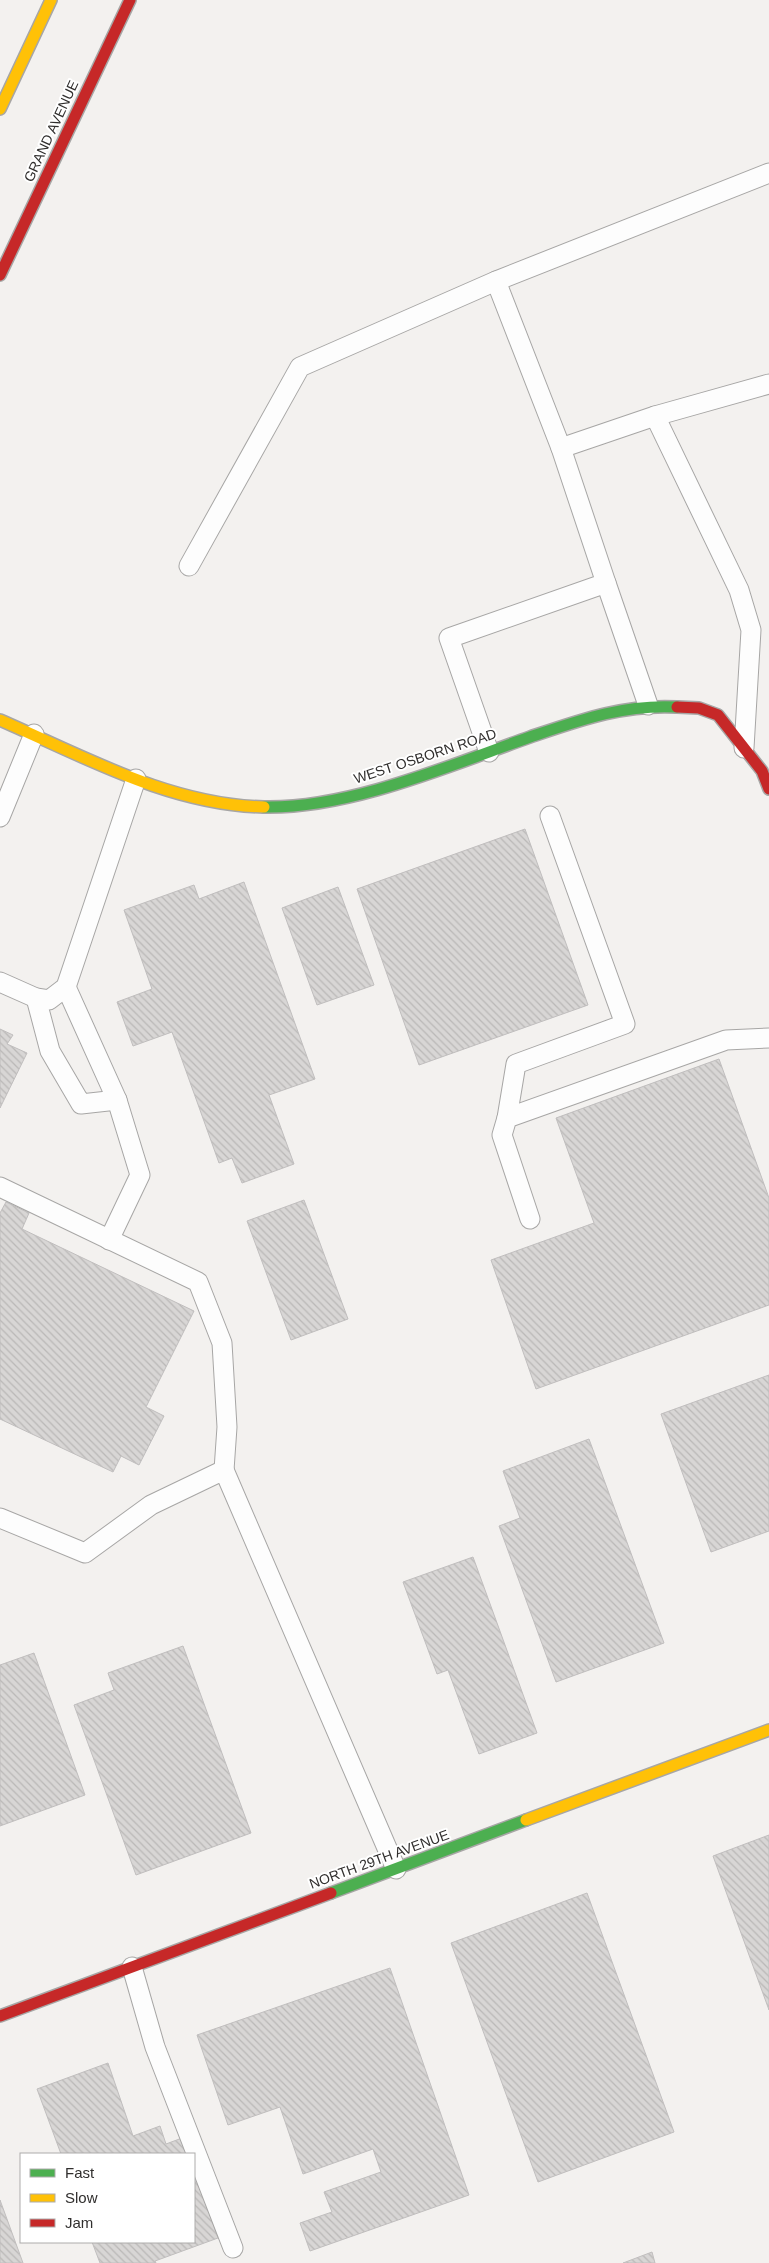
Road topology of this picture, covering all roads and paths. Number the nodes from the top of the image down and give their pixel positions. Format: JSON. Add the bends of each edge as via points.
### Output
{"nodes":[{"id":1,"x":51,"y":0,"type":"edge"},
{"id":2,"x":130,"y":0,"type":"edge"},
{"id":3,"x":0,"y":109,"type":"edge"},
{"id":4,"x":769,"y":172,"type":"edge"},
{"id":5,"x":0,"y":275,"type":"edge"},
{"id":6,"x":496,"y":281,"type":"junction"},
{"id":7,"x":769,"y":384,"type":"edge"},
{"id":8,"x":654,"y":416,"type":"junction"},
{"id":9,"x":561,"y":448,"type":"junction"},
{"id":10,"x":189,"y":566,"type":"dead end"},
{"id":11,"x":606,"y":583,"type":"junction"},
{"id":12,"x":648,"y":705,"type":"junction"},
{"id":13,"x":0,"y":720,"type":"edge"},
{"id":14,"x":34,"y":734,"type":"junction"},
{"id":15,"x":744,"y":748,"type":"junction"},
{"id":16,"x":489,"y":752,"type":"junction"},
{"id":17,"x":136,"y":779,"type":"junction"},
{"id":18,"x":769,"y":789,"type":"edge"},
{"id":19,"x":550,"y":816,"type":"dead end"},
{"id":20,"x":0,"y":817,"type":"edge"},
{"id":21,"x":0,"y":982,"type":"edge"},
{"id":22,"x":66,"y":987,"type":"junction"},
{"id":23,"x":36,"y":998,"type":"junction"},
{"id":24,"x":769,"y":1038,"type":"edge"},
{"id":25,"x":117,"y":1100,"type":"junction"},
{"id":26,"x":507,"y":1118,"type":"junction"},
{"id":27,"x":0,"y":1187,"type":"edge"},
{"id":28,"x":530,"y":1219,"type":"dead end"},
{"id":29,"x":109,"y":1240,"type":"junction"},
{"id":30,"x":224,"y":1470,"type":"junction"},
{"id":31,"x":0,"y":1518,"type":"edge"},
{"id":32,"x":769,"y":1730,"type":"edge"},
{"id":33,"x":396,"y":1869,"type":"junction"},
{"id":34,"x":132,"y":1967,"type":"junction"},
{"id":35,"x":0,"y":2016,"type":"edge"},
{"id":36,"x":233,"y":2248,"type":"dead end"}],
"edges":[{"from":1,"to":3,"type":"main road"},
{"from":2,"to":5,"type":"main road","name":"GRAND AVENUE"},
{"from":4,"to":6,"type":"lane"},
{"from":6,"to":9,"type":"lane"},
{"from":6,"to":10,"type":"lane","via":[[300,367]]},
{"from":7,"to":8,"type":"lane"},
{"from":8,"to":9,"type":"lane"},
{"from":8,"to":15,"type":"lane","via":[[739,590],[751,630]]},
{"from":9,"to":11,"type":"lane"},
{"from":11,"to":12,"type":"lane"},
{"from":11,"to":16,"type":"lane","via":[[449,638]]},
{"from":12,"to":15,"type":"main road","name":"WEST OSBORN ROAD","via":[[699,708],[718,715]]},
{"from":12,"to":16,"type":"main road","name":"WEST OSBORN ROAD","via":[[585,718]]},
{"from":13,"to":14,"type":"main road","name":"WEST OSBORN ROAD"},
{"from":14,"to":17,"type":"main road","name":"WEST OSBORN ROAD"},
{"from":14,"to":20,"type":"lane"},
{"from":15,"to":18,"type":"main road","name":"WEST OSBORN ROAD","via":[[762,771]]},
{"from":16,"to":17,"type":"main road","name":"WEST OSBORN ROAD","via":[[384,787],[341,798],[282,805],[250,807],[205,801]]},
{"from":17,"to":22,"type":"lane"},
{"from":19,"to":26,"type":"lane","via":[[625,1024],[516,1064]]},
{"from":21,"to":23,"type":"lane"},
{"from":22,"to":23,"type":"lane","via":[[49,1000]]},
{"from":22,"to":25,"type":"lane"},
{"from":23,"to":25,"type":"lane","via":[[50,1051],[81,1104]]},
{"from":24,"to":26,"type":"lane","via":[[726,1040]]},
{"from":25,"to":29,"type":"lane","via":[[140,1175]]},
{"from":26,"to":28,"type":"lane","via":[[502,1135]]},
{"from":27,"to":29,"type":"lane"},
{"from":29,"to":30,"type":"lane","via":[[198,1282],[222,1342],[227,1427]]},
{"from":30,"to":31,"type":"lane","via":[[151,1505],[85,1553]]},
{"from":30,"to":33,"type":"lane"},
{"from":32,"to":33,"type":"main road","name":"NORTH 29TH AVENUE"},
{"from":33,"to":34,"type":"main road","name":"NORTH 29TH AVENUE"},
{"from":34,"to":35,"type":"main road","name":"NORTH 29TH AVENUE"},
{"from":34,"to":36,"type":"lane","via":[[155,2047]]}]}
